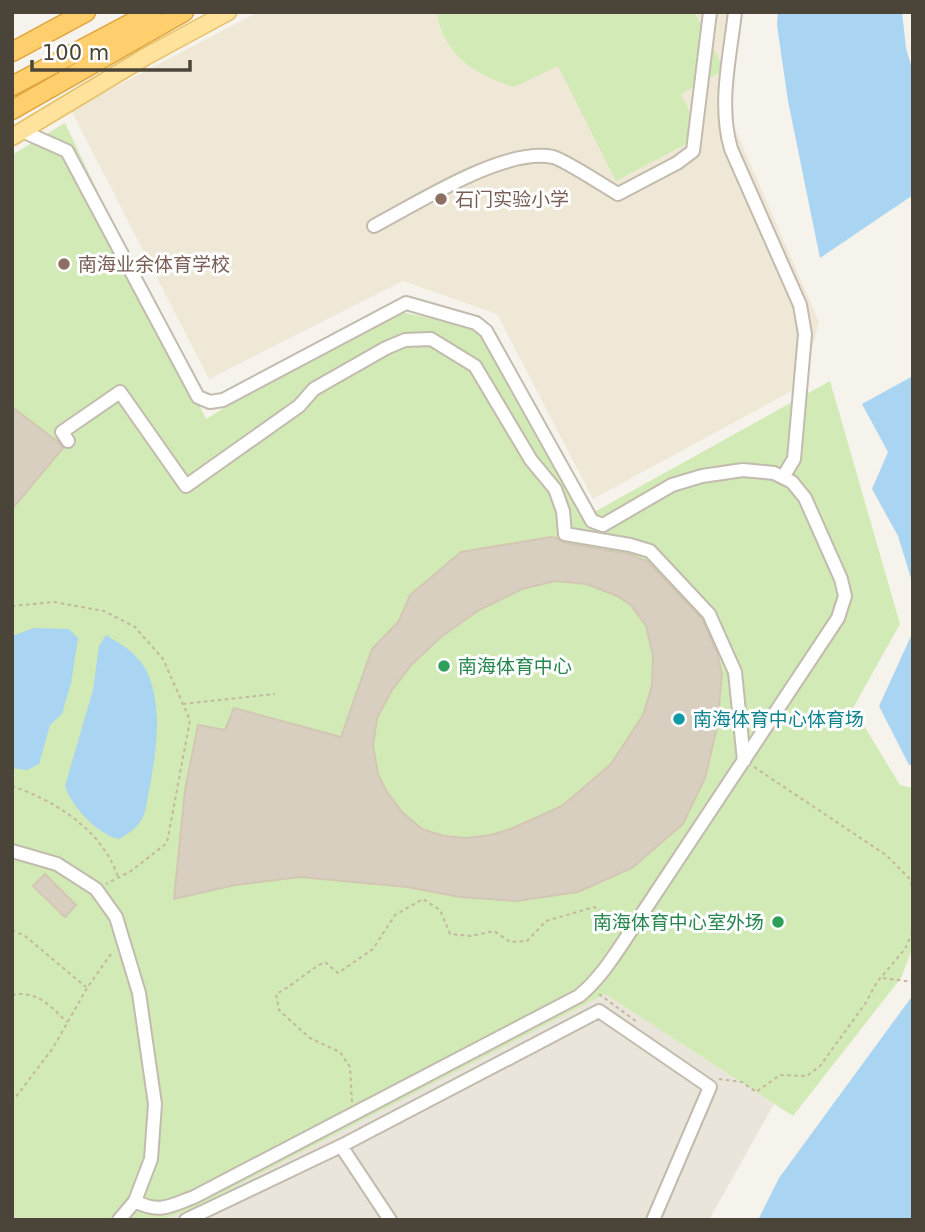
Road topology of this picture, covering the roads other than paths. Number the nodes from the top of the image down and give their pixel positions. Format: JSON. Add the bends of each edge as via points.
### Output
{"nodes":[{"id":1,"x":86,"y":12,"type":"edge"},
{"id":2,"x":152,"y":12,"type":"edge"},
{"id":3,"x":184,"y":12,"type":"edge"},
{"id":4,"x":228,"y":12,"type":"edge"},
{"id":5,"x":710,"y":12,"type":"edge"},
{"id":6,"x":735,"y":12,"type":"edge"},
{"id":7,"x":12,"y":52,"type":"edge"},
{"id":8,"x":12,"y":86,"type":"edge"},
{"id":9,"x":12,"y":110,"type":"edge"},
{"id":10,"x":17,"y":134,"type":"edge"},
{"id":11,"x":374,"y":226,"type":"dead end"},
{"id":12,"x":68,"y":441,"type":"dead end"},
{"id":13,"x":783,"y":477,"type":"junction"},
{"id":14,"x":744,"y":761,"type":"junction"},
{"id":15,"x":12,"y":851,"type":"edge"},
{"id":16,"x":341,"y":1146,"type":"junction"},
{"id":17,"x":135,"y":1200,"type":"junction"},
{"id":18,"x":118,"y":1220,"type":"edge"},
{"id":19,"x":186,"y":1220,"type":"edge"},
{"id":20,"x":390,"y":1220,"type":"edge"},
{"id":21,"x":653,"y":1220,"type":"edge"}],
"edges":[{"from":1,"to":7,"type":"highway"},
{"from":2,"to":8,"type":"highway"},
{"from":3,"to":9,"type":"highway"},
{"from":4,"to":10,"type":"main road"},
{"from":5,"to":11,"type":"street","via":[[693,151],[677,163],[618,194],[554,157],[521,157],[485,169]]},
{"from":6,"to":13,"type":"street","via":[[724,127],[800,305],[805,334],[794,458]]},
{"from":10,"to":13,"type":"street","via":[[67,151],[198,397],[209,402],[223,400],[406,303],[476,323],[486,331],[592,521],[603,525],[672,485],[702,476],[743,470]]},
{"from":12,"to":14,"type":"street","via":[[62,432],[120,392],[186,486],[333,377],[405,340],[431,339],[475,366],[531,460],[555,489],[565,534],[650,551],[709,614],[735,671]]},
{"from":13,"to":14,"type":"street","via":[[806,498],[845,596],[838,618]]},
{"from":14,"to":17,"type":"street","via":[[606,968],[579,996],[194,1196],[163,1209]]},
{"from":15,"to":17,"type":"street","via":[[57,864],[96,889],[116,917],[139,993],[155,1104],[151,1159]]},
{"from":16,"to":19,"type":"street"},
{"from":16,"to":20,"type":"street"},
{"from":16,"to":21,"type":"street","via":[[599,1011],[710,1087]]},
{"from":17,"to":18,"type":"street"}]}
